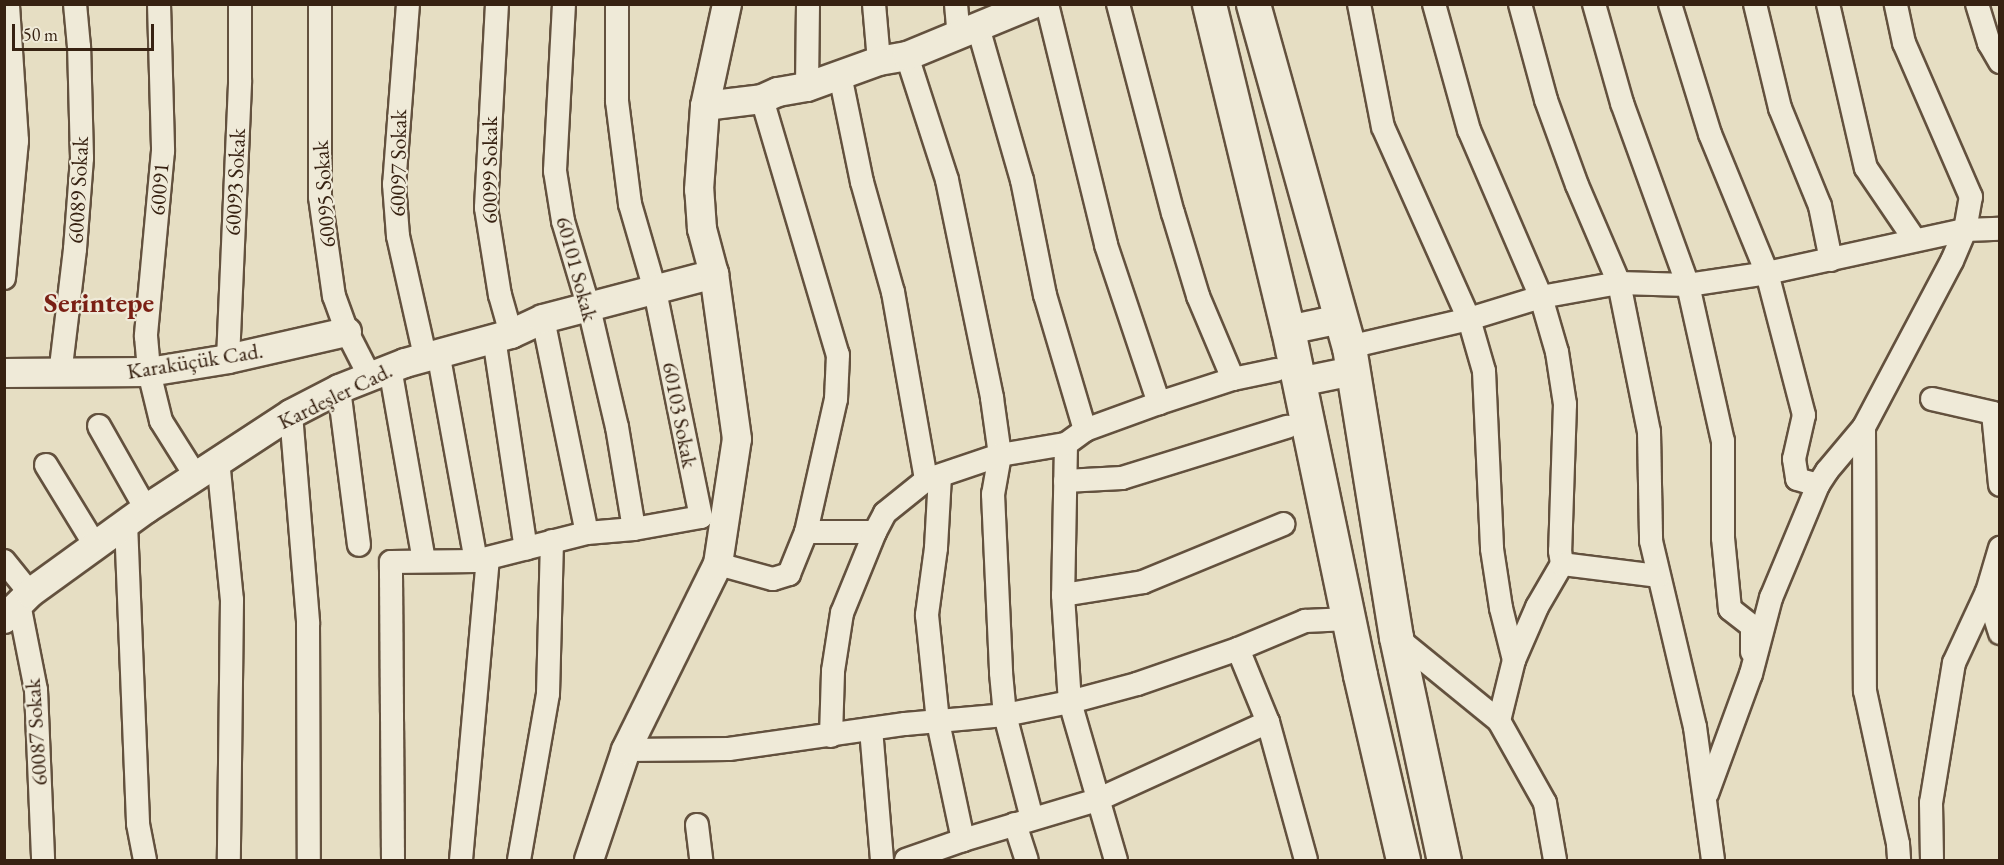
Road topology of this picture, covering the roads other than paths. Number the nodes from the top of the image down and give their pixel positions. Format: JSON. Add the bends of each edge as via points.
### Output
{"nodes":[{"id":1,"x":8,"y":4,"type":"edge"},
{"id":2,"x":75,"y":4,"type":"edge"},
{"id":3,"x":159,"y":4,"type":"edge"},
{"id":4,"x":240,"y":4,"type":"edge"},
{"id":5,"x":320,"y":4,"type":"edge"},
{"id":6,"x":408,"y":4,"type":"edge"},
{"id":7,"x":497,"y":4,"type":"edge"},
{"id":8,"x":564,"y":4,"type":"edge"},
{"id":9,"x":617,"y":4,"type":"edge"},
{"id":10,"x":727,"y":4,"type":"edge"},
{"id":11,"x":808,"y":4,"type":"edge"},
{"id":12,"x":874,"y":4,"type":"edge"},
{"id":13,"x":956,"y":4,"type":"edge"},
{"id":14,"x":1033,"y":4,"type":"edge"},
{"id":15,"x":1047,"y":4,"type":"edge"},
{"id":16,"x":1118,"y":4,"type":"edge"},
{"id":17,"x":1209,"y":4,"type":"edge"},
{"id":18,"x":1252,"y":4,"type":"edge"},
{"id":19,"x":1359,"y":4,"type":"edge"},
{"id":20,"x":1434,"y":4,"type":"edge"},
{"id":21,"x":1520,"y":4,"type":"edge"},
{"id":22,"x":1594,"y":4,"type":"edge"},
{"id":23,"x":1671,"y":4,"type":"edge"},
{"id":24,"x":1755,"y":4,"type":"edge"},
{"id":25,"x":1828,"y":4,"type":"edge"},
{"id":26,"x":1896,"y":4,"type":"edge"},
{"id":27,"x":1977,"y":4,"type":"edge"},
{"id":28,"x":968,"y":32,"type":"junction"},
{"id":29,"x":907,"y":56,"type":"junction"},
{"id":30,"x":879,"y":61,"type":"junction"},
{"id":31,"x":2000,"y":62,"type":"edge"},
{"id":32,"x":840,"y":75,"type":"junction"},
{"id":33,"x":807,"y":87,"type":"junction"},
{"id":34,"x":762,"y":99,"type":"junction"},
{"id":35,"x":705,"y":106,"type":"junction"},
{"id":36,"x":2000,"y":229,"type":"edge"},
{"id":37,"x":1965,"y":230,"type":"junction"},
{"id":38,"x":1915,"y":240,"type":"junction"},
{"id":39,"x":1831,"y":260,"type":"junction"},
{"id":40,"x":1767,"y":273,"type":"junction"},
{"id":41,"x":714,"y":274,"type":"junction"},
{"id":42,"x":4,"y":278,"type":"edge"},
{"id":43,"x":1619,"y":283,"type":"junction"},
{"id":44,"x":1688,"y":285,"type":"junction"},
{"id":45,"x":655,"y":290,"type":"junction"},
{"id":46,"x":1541,"y":297,"type":"junction"},
{"id":47,"x":589,"y":308,"type":"junction"},
{"id":48,"x":543,"y":319,"type":"junction"},
{"id":49,"x":1469,"y":319,"type":"junction"},
{"id":50,"x":1288,"y":330,"type":"junction"},
{"id":51,"x":347,"y":332,"type":"junction"},
{"id":52,"x":502,"y":336,"type":"junction"},
{"id":53,"x":1348,"y":346,"type":"junction"},
{"id":54,"x":432,"y":354,"type":"junction"},
{"id":55,"x":228,"y":359,"type":"junction"},
{"id":56,"x":4,"y":372,"type":"edge"},
{"id":57,"x":149,"y":372,"type":"junction"},
{"id":58,"x":379,"y":372,"type":"junction"},
{"id":59,"x":60,"y":375,"type":"junction"},
{"id":60,"x":1287,"y":376,"type":"junction"},
{"id":61,"x":1233,"y":379,"type":"junction"},
{"id":62,"x":339,"y":389,"type":"junction"},
{"id":63,"x":1932,"y":399,"type":"dead end"},
{"id":64,"x":1159,"y":403,"type":"junction"},
{"id":65,"x":291,"y":414,"type":"junction"},
{"id":66,"x":99,"y":426,"type":"dead end"},
{"id":67,"x":1287,"y":427,"type":"dead end"},
{"id":68,"x":1864,"y":427,"type":"junction"},
{"id":69,"x":1085,"y":430,"type":"junction"},
{"id":70,"x":1066,"y":444,"type":"junction"},
{"id":71,"x":1000,"y":455,"type":"junction"},
{"id":72,"x":46,"y":465,"type":"dead end"},
{"id":73,"x":206,"y":468,"type":"junction"},
{"id":74,"x":933,"y":478,"type":"junction"},
{"id":75,"x":1065,"y":481,"type":"junction"},
{"id":76,"x":1818,"y":485,"type":"junction"},
{"id":77,"x":2000,"y":485,"type":"edge"},
{"id":78,"x":713,"y":515,"type":"junction"},
{"id":79,"x":136,"y":516,"type":"junction"},
{"id":80,"x":1284,"y":524,"type":"dead end"},
{"id":81,"x":634,"y":529,"type":"junction"},
{"id":82,"x":806,"y":532,"type":"junction"},
{"id":83,"x":875,"y":532,"type":"junction"},
{"id":84,"x":587,"y":533,"type":"junction"},
{"id":85,"x":552,"y":541,"type":"junction"},
{"id":86,"x":95,"y":545,"type":"junction"},
{"id":87,"x":359,"y":545,"type":"dead end"},
{"id":88,"x":2000,"y":548,"type":"edge"},
{"id":89,"x":526,"y":549,"type":"junction"},
{"id":90,"x":482,"y":560,"type":"junction"},
{"id":91,"x":4,"y":561,"type":"edge"},
{"id":92,"x":424,"y":561,"type":"junction"},
{"id":93,"x":718,"y":564,"type":"junction"},
{"id":94,"x":1562,"y":564,"type":"junction"},
{"id":95,"x":1658,"y":576,"type":"junction"},
{"id":96,"x":1988,"y":592,"type":"junction"},
{"id":97,"x":1063,"y":595,"type":"junction"},
{"id":98,"x":18,"y":605,"type":"edge"},
{"id":99,"x":1349,"y":619,"type":"junction"},
{"id":100,"x":2000,"y":633,"type":"edge"},
{"id":101,"x":1395,"y":637,"type":"junction"},
{"id":102,"x":1238,"y":649,"type":"junction"},
{"id":103,"x":1514,"y":660,"type":"junction"},
{"id":104,"x":1751,"y":674,"type":"junction"},
{"id":105,"x":1070,"y":702,"type":"junction"},
{"id":106,"x":1005,"y":715,"type":"junction"},
{"id":107,"x":1499,"y":721,"type":"junction"},
{"id":108,"x":938,"y":722,"type":"junction"},
{"id":109,"x":1268,"y":722,"type":"junction"},
{"id":110,"x":871,"y":729,"type":"junction"},
{"id":111,"x":831,"y":736,"type":"junction"},
{"id":112,"x":626,"y":750,"type":"junction"},
{"id":113,"x":1706,"y":795,"type":"junction"},
{"id":114,"x":1096,"y":800,"type":"junction"},
{"id":115,"x":1023,"y":821,"type":"junction"},
{"id":116,"x":697,"y":825,"type":"dead end"},
{"id":117,"x":963,"y":840,"type":"junction"},
{"id":118,"x":43,"y":861,"type":"edge"},
{"id":119,"x":145,"y":861,"type":"edge"},
{"id":120,"x":229,"y":861,"type":"edge"},
{"id":121,"x":309,"y":861,"type":"edge"},
{"id":122,"x":393,"y":861,"type":"edge"},
{"id":123,"x":461,"y":861,"type":"edge"},
{"id":124,"x":519,"y":861,"type":"edge"},
{"id":125,"x":589,"y":861,"type":"edge"},
{"id":126,"x":701,"y":861,"type":"edge"},
{"id":127,"x":882,"y":861,"type":"edge"},
{"id":128,"x":906,"y":861,"type":"edge"},
{"id":129,"x":1027,"y":861,"type":"edge"},
{"id":130,"x":1116,"y":861,"type":"edge"},
{"id":131,"x":1306,"y":861,"type":"edge"},
{"id":132,"x":1403,"y":861,"type":"edge"},
{"id":133,"x":1444,"y":861,"type":"edge"},
{"id":134,"x":1555,"y":861,"type":"edge"},
{"id":135,"x":1713,"y":861,"type":"edge"},
{"id":136,"x":1899,"y":861,"type":"edge"},
{"id":137,"x":1932,"y":861,"type":"edge"}],
"edges":[{"from":1,"to":42,"type":"street","via":[[17,141]]},
{"from":2,"to":59,"type":"street","name":"60089 Sokak","via":[[82,158]]},
{"from":3,"to":57,"type":"street","name":"60091","via":[[163,151],[146,336]]},
{"from":4,"to":55,"type":"street","name":"60093 Sokak"},
{"from":5,"to":51,"type":"street","name":"60095 Sokak","via":[[320,197],[333,296]]},
{"from":6,"to":54,"type":"street","name":"60097 Sokak","via":[[394,184],[398,236]]},
{"from":7,"to":52,"type":"street","name":"60099 Sokak","via":[[486,207],[500,295]]},
{"from":8,"to":47,"type":"street","name":"60101 Sokak","via":[[555,171],[563,221]]},
{"from":9,"to":45,"type":"street","name":"60103 Sokak","via":[[616,100],[630,204]]},
{"from":10,"to":35,"type":"street"},
{"from":11,"to":33,"type":"street"},
{"from":12,"to":30,"type":"street"},
{"from":13,"to":28,"type":"street"},
{"from":14,"to":28,"type":"street"},
{"from":15,"to":64,"type":"street","via":[[1106,244]]},
{"from":16,"to":61,"type":"street","via":[[1192,275]]},
{"from":17,"to":50,"type":"main road"},
{"from":18,"to":53,"type":"main road"},
{"from":19,"to":49,"type":"street","via":[[1383,127]]},
{"from":20,"to":46,"type":"street","via":[[1469,130]]},
{"from":21,"to":43,"type":"street","via":[[1546,100]]},
{"from":22,"to":44,"type":"street","via":[[1622,103]]},
{"from":23,"to":40,"type":"street","via":[[1710,134]]},
{"from":24,"to":39,"type":"street","via":[[1780,108],[1820,206]]},
{"from":25,"to":38,"type":"street","via":[[1866,168]]},
{"from":26,"to":37,"type":"street","via":[[1904,43],[1971,196]]},
{"from":27,"to":31,"type":"street","via":[[1989,43]]},
{"from":28,"to":29,"type":"street"},
{"from":28,"to":69,"type":"street","via":[[1022,180],[1045,295]]},
{"from":29,"to":30,"type":"street"},
{"from":29,"to":71,"type":"street","via":[[947,180]]},
{"from":30,"to":32,"type":"street"},
{"from":32,"to":33,"type":"street"},
{"from":32,"to":74,"type":"street"},
{"from":33,"to":34,"type":"street"},
{"from":34,"to":35,"type":"street"},
{"from":34,"to":82,"type":"street","via":[[838,355],[836,399]]},
{"from":35,"to":41,"type":"street","via":[[699,190],[702,229]]},
{"from":36,"to":37,"type":"street"},
{"from":37,"to":38,"type":"street"},
{"from":37,"to":68,"type":"street"},
{"from":38,"to":39,"type":"street"},
{"from":39,"to":40,"type":"street"},
{"from":40,"to":44,"type":"street"},
{"from":40,"to":76,"type":"street","via":[[1804,415],[1794,459],[1797,479]]},
{"from":41,"to":45,"type":"street","name":"Kardeşler Cad."},
{"from":41,"to":78,"type":"street","via":[[737,439]]},
{"from":43,"to":44,"type":"street"},
{"from":43,"to":46,"type":"street"},
{"from":43,"to":95,"type":"street","via":[[1649,432],[1650,541]]},
{"from":44,"to":104,"type":"street","via":[[1723,441],[1723,538],[1730,609],[1752,626]]},
{"from":45,"to":47,"type":"street","name":"Kardeşler Cad."},
{"from":45,"to":78,"type":"street","name":"60103 Sokak"},
{"from":46,"to":49,"type":"street"},
{"from":46,"to":94,"type":"street","via":[[1557,352],[1565,404]]},
{"from":47,"to":48,"type":"street","name":"Kardeşler Cad."},
{"from":47,"to":81,"type":"street","name":"60101 Sokak","via":[[617,427]]},
{"from":48,"to":52,"type":"street","name":"Kardeşler Cad."},
{"from":48,"to":84,"type":"street"},
{"from":49,"to":53,"type":"street"},
{"from":49,"to":103,"type":"street","via":[[1484,371],[1492,549]]},
{"from":50,"to":53,"type":"street"},
{"from":50,"to":60,"type":"main road"},
{"from":51,"to":55,"type":"street","name":"Karaküçük Cad."},
{"from":51,"to":58,"type":"street","name":"60095 Sokak"},
{"from":52,"to":54,"type":"street","name":"Kardeşler Cad."},
{"from":52,"to":89,"type":"street","name":"60099 Sokak"},
{"from":53,"to":60,"type":"street"},
{"from":53,"to":101,"type":"main road"},
{"from":54,"to":58,"type":"street","name":"Kardeşler Cad."},
{"from":54,"to":90,"type":"street","name":"60097 Sokak"},
{"from":55,"to":57,"type":"street","name":"Karaküçük Cad."},
{"from":56,"to":59,"type":"street","name":"Karaküçük Cad."},
{"from":57,"to":59,"type":"street","name":"Karaküçük Cad."},
{"from":57,"to":73,"type":"street","name":"60091","via":[[161,422]]},
{"from":58,"to":62,"type":"street","name":"Kardeşler Cad."},
{"from":58,"to":92,"type":"street","name":"60095 Sokak"},
{"from":60,"to":61,"type":"street"},
{"from":60,"to":99,"type":"main road"},
{"from":61,"to":64,"type":"street"},
{"from":62,"to":65,"type":"street","name":"Kardeşler Cad."},
{"from":62,"to":87,"type":"street"},
{"from":63,"to":77,"type":"street","via":[[1993,413]]},
{"from":64,"to":69,"type":"street"},
{"from":65,"to":73,"type":"street","name":"Kardeşler Cad."},
{"from":65,"to":121,"type":"street","via":[[308,623]]},
{"from":66,"to":79,"type":"street"},
{"from":67,"to":75,"type":"street","via":[[1122,478]]},
{"from":68,"to":76,"type":"street"},
{"from":68,"to":136,"type":"street","via":[[1865,691]]},
{"from":69,"to":70,"type":"street"},
{"from":70,"to":71,"type":"street"},
{"from":70,"to":75,"type":"street"},
{"from":71,"to":74,"type":"street"},
{"from":71,"to":106,"type":"street","via":[[993,494]]},
{"from":72,"to":86,"type":"street"},
{"from":73,"to":79,"type":"street","name":"Kardeşler Cad."},
{"from":73,"to":120,"type":"street","via":[[232,600]]},
{"from":74,"to":83,"type":"street","via":[[885,513]]},
{"from":74,"to":108,"type":"street","via":[[936,548],[927,615]]},
{"from":75,"to":97,"type":"street"},
{"from":76,"to":104,"type":"street","via":[[1771,598]]},
{"from":78,"to":81,"type":"street"},
{"from":78,"to":93,"type":"street"},
{"from":79,"to":86,"type":"street","name":"Kardeşler Cad."},
{"from":79,"to":119,"type":"street","via":[[138,824]]},
{"from":80,"to":97,"type":"street","via":[[1143,582]]},
{"from":81,"to":84,"type":"street"},
{"from":82,"to":83,"type":"street"},
{"from":82,"to":93,"type":"street","via":[[789,574],[773,579]]},
{"from":83,"to":111,"type":"street","via":[[842,613],[833,671]]},
{"from":84,"to":85,"type":"street"},
{"from":85,"to":89,"type":"street"},
{"from":85,"to":124,"type":"street","via":[[548,694]]},
{"from":86,"to":98,"type":"street","name":"Kardeşler Cad."},
{"from":88,"to":96,"type":"street"},
{"from":89,"to":90,"type":"street"},
{"from":90,"to":92,"type":"street"},
{"from":90,"to":123,"type":"street","name":"60097 Sokak"},
{"from":91,"to":98,"type":"street","name":"60087 Sokak"},
{"from":92,"to":122,"type":"street","via":[[391,562]]},
{"from":93,"to":112,"type":"street"},
{"from":94,"to":95,"type":"street"},
{"from":94,"to":103,"type":"street","via":[[1537,607]]},
{"from":95,"to":113,"type":"street","via":[[1695,727]]},
{"from":96,"to":100,"type":"street"},
{"from":96,"to":137,"type":"street","via":[[1953,663],[1931,803]]},
{"from":97,"to":105,"type":"street"},
{"from":98,"to":118,"type":"street","name":"60087 Sokak","via":[[36,690]]},
{"from":99,"to":102,"type":"street","via":[[1305,621]]},
{"from":99,"to":132,"type":"main road"},
{"from":101,"to":107,"type":"street"},
{"from":101,"to":133,"type":"main road"},
{"from":102,"to":105,"type":"street"},
{"from":102,"to":109,"type":"street"},
{"from":103,"to":107,"type":"street"},
{"from":104,"to":113,"type":"street"},
{"from":105,"to":106,"type":"street"},
{"from":105,"to":114,"type":"street"},
{"from":106,"to":108,"type":"street"},
{"from":106,"to":115,"type":"street"},
{"from":107,"to":134,"type":"street","via":[[1545,803]]},
{"from":108,"to":110,"type":"street"},
{"from":108,"to":117,"type":"street"},
{"from":109,"to":114,"type":"street"},
{"from":109,"to":131,"type":"street"},
{"from":110,"to":111,"type":"street"},
{"from":110,"to":127,"type":"street"},
{"from":111,"to":112,"type":"street","via":[[729,749]]},
{"from":112,"to":125,"type":"street"},
{"from":113,"to":135,"type":"street"},
{"from":114,"to":115,"type":"street"},
{"from":114,"to":130,"type":"street"},
{"from":115,"to":117,"type":"street"},
{"from":115,"to":129,"type":"street"},
{"from":116,"to":126,"type":"street"},
{"from":117,"to":128,"type":"street"}]}
